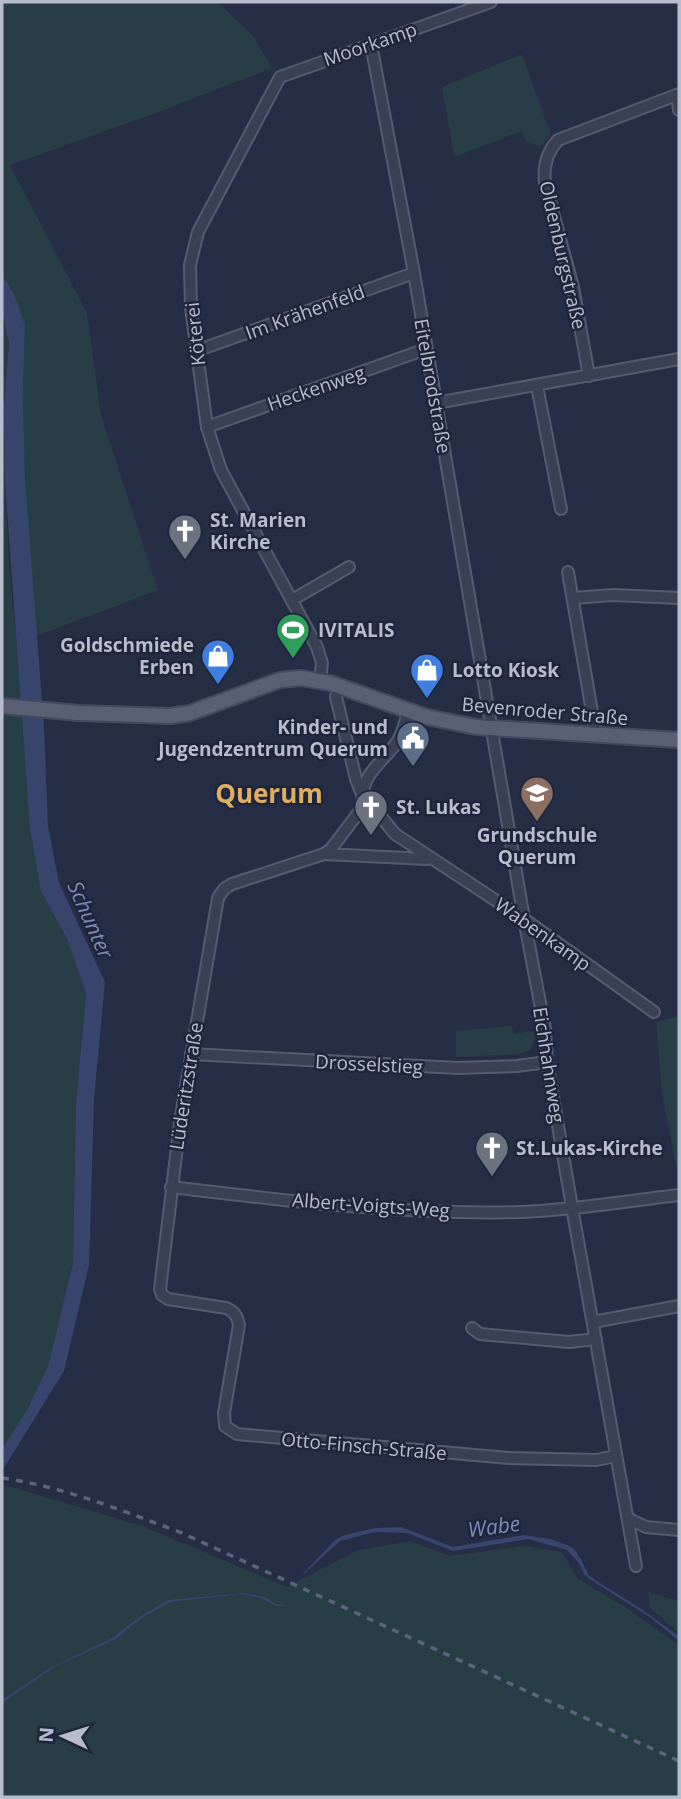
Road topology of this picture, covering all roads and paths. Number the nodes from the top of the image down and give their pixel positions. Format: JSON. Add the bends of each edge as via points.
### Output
{"nodes":[{"id":1,"x":491,"y":2,"type":"edge"},
{"id":2,"x":371,"y":44,"type":"junction"},
{"id":3,"x":288,"y":73,"type":"joint"},
{"id":4,"x":678,"y":94,"type":"edge"},
{"id":5,"x":679,"y":110,"type":"edge"},
{"id":6,"x":414,"y":273,"type":"junction"},
{"id":7,"x":426,"y":349,"type":"junction"},
{"id":8,"x":196,"y":351,"type":"junction"},
{"id":9,"x":679,"y":359,"type":"edge"},
{"id":10,"x":589,"y":376,"type":"junction"},
{"id":11,"x":537,"y":386,"type":"junction"},
{"id":12,"x":436,"y":403,"type":"junction"},
{"id":13,"x":207,"y":427,"type":"junction"},
{"id":14,"x":561,"y":509,"type":"dead end"},
{"id":15,"x":349,"y":567,"type":"dead end"},
{"id":16,"x":568,"y":572,"type":"dead end"},
{"id":17,"x":573,"y":598,"type":"junction"},
{"id":18,"x":679,"y":598,"type":"edge"},
{"id":19,"x":292,"y":600,"type":"junction"},
{"id":20,"x":320,"y":681,"type":"junction"},
{"id":21,"x":339,"y":687,"type":"junction"},
{"id":22,"x":2,"y":706,"type":"edge"},
{"id":23,"x":409,"y":711,"type":"junction"},
{"id":24,"x":491,"y":729,"type":"junction"},
{"id":25,"x":596,"y":735,"type":"junction"},
{"id":26,"x":679,"y":740,"type":"edge"},
{"id":27,"x":361,"y":792,"type":"junction"},
{"id":28,"x":324,"y":854,"type":"junction"},
{"id":29,"x":430,"y":859,"type":"junction"},
{"id":30,"x":524,"y":919,"type":"junction"},
{"id":31,"x":654,"y":1012,"type":"dead end"},
{"id":32,"x":191,"y":1054,"type":"junction"},
{"id":33,"x":547,"y":1062,"type":"junction"},
{"id":34,"x":171,"y":1186,"type":"junction"},
{"id":35,"x":679,"y":1195,"type":"edge"},
{"id":36,"x":572,"y":1207,"type":"junction"},
{"id":37,"x":679,"y":1306,"type":"edge"},
{"id":38,"x":237,"y":1317,"type":"joint"},
{"id":39,"x":593,"y":1322,"type":"junction"},
{"id":40,"x":472,"y":1328,"type":"dead end"},
{"id":41,"x":596,"y":1339,"type":"junction"},
{"id":42,"x":616,"y":1457,"type":"junction"},
{"id":43,"x":629,"y":1519,"type":"junction"},
{"id":44,"x":679,"y":1530,"type":"edge"},
{"id":45,"x":636,"y":1566,"type":"dead end"}],
"edges":[{"from":1,"to":2,"type":"street","name":"Moorkamp"},
{"from":2,"to":3,"type":"street","name":"Moorkamp"},
{"from":2,"to":6,"type":"street","name":"Eitelbrodstraße"},
{"from":3,"to":8,"type":"street","name":"Köterei","via":[[277,81],[198,232],[190,265]]},
{"from":4,"to":5,"type":"street"},
{"from":4,"to":10,"type":"street","name":"Oldenburgstraße","via":[[558,140],[546,162],[545,183],[573,287]]},
{"from":6,"to":7,"type":"street","name":"Eitelbrodstraße"},
{"from":6,"to":8,"type":"street","name":"Im Krähenfeld"},
{"from":7,"to":12,"type":"street","name":"Eitelbrodstraße"},
{"from":7,"to":13,"type":"street","name":"Heckenweg"},
{"from":8,"to":13,"type":"street","name":"Köterei"},
{"from":9,"to":10,"type":"street"},
{"from":10,"to":11,"type":"street"},
{"from":11,"to":12,"type":"street"},
{"from":11,"to":14,"type":"street"},
{"from":12,"to":24,"type":"street","name":"Eitelbrodstraße"},
{"from":13,"to":19,"type":"street","name":"Köterei","via":[[221,470]]},
{"from":15,"to":19,"type":"street"},
{"from":16,"to":17,"type":"street"},
{"from":17,"to":18,"type":"street"},
{"from":17,"to":25,"type":"street"},
{"from":19,"to":20,"type":"street","name":"Köterei","via":[[321,655]]},
{"from":20,"to":21,"type":"main road","name":"Bevenroder Straße"},
{"from":20,"to":22,"type":"main road","name":"Bevenroder Straße","via":[[280,680],[170,716]]},
{"from":21,"to":23,"type":"main road","name":"Bevenroder Straße"},
{"from":21,"to":27,"type":"street","via":[[336,697]]},
{"from":23,"to":24,"type":"main road","name":"Bevenroder Straße"},
{"from":23,"to":27,"type":"street","via":[[398,739],[365,780]]},
{"from":24,"to":25,"type":"main road","name":"Bevenroder Straße"},
{"from":24,"to":30,"type":"street","name":"Eichhahnweg"},
{"from":25,"to":26,"type":"main road","name":"Bevenroder Straße"},
{"from":27,"to":28,"type":"street","via":[[362,808]]},
{"from":27,"to":29,"type":"street","name":"Wabenkamp","via":[[395,834]]},
{"from":28,"to":29,"type":"street"},
{"from":28,"to":32,"type":"street","name":"Lüderitzstraße","via":[[232,884],[220,894]]},
{"from":29,"to":30,"type":"street","name":"Wabenkamp"},
{"from":30,"to":31,"type":"street","name":"Wabenkamp"},
{"from":30,"to":33,"type":"street","name":"Eichhahnweg"},
{"from":32,"to":33,"type":"street","name":"Drosselstieg","via":[[458,1068]]},
{"from":32,"to":34,"type":"street","name":"Lüderitzstraße"},
{"from":33,"to":36,"type":"street","name":"Eichhahnweg"},
{"from":34,"to":36,"type":"street","name":"Albert-Voigts-Weg","via":[[393,1208],[521,1212]]},
{"from":34,"to":38,"type":"street","name":"Lüderitzstraße","via":[[162,1295],[226,1308]]},
{"from":35,"to":36,"type":"street","name":"Albert-Voigts-Weg"},
{"from":36,"to":39,"type":"street","name":"Eichhahnweg"},
{"from":37,"to":39,"type":"street"},
{"from":38,"to":42,"type":"street","name":"Otto-Finsch-Straße","via":[[224,1413],[225,1426],[237,1434],[509,1458]]},
{"from":39,"to":41,"type":"street","name":"Eichhahnweg"},
{"from":40,"to":41,"type":"street","via":[[480,1334],[556,1341]]},
{"from":41,"to":42,"type":"street","name":"Eichhahnweg"},
{"from":42,"to":43,"type":"street","name":"Eichhahnweg"},
{"from":43,"to":44,"type":"street","via":[[646,1527]]},
{"from":43,"to":45,"type":"street","name":"Eichhahnweg"}]}
